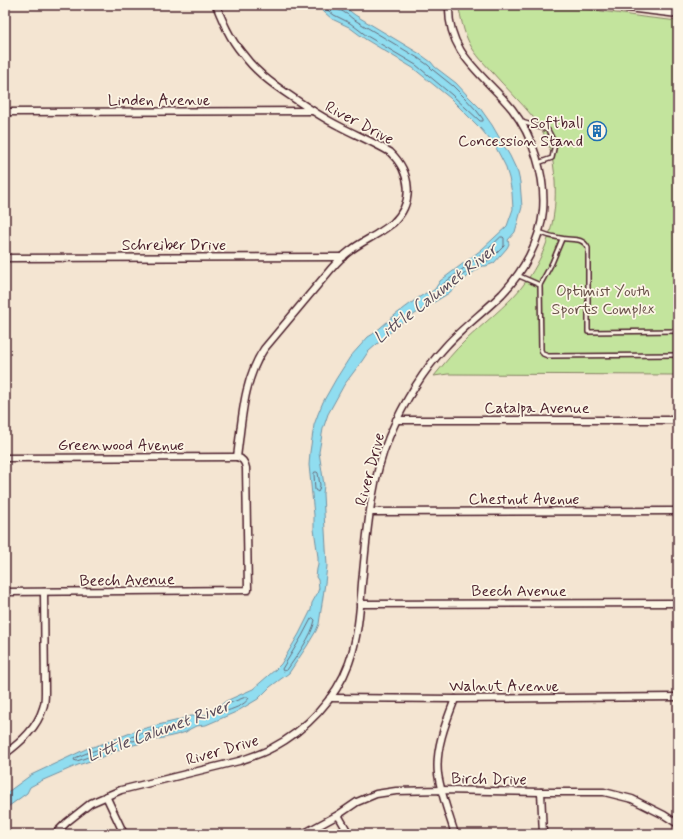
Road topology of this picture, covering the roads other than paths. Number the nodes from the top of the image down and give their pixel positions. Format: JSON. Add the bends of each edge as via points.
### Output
{"nodes":[{"id":1,"x":216,"y":5,"type":"edge"},
{"id":2,"x":449,"y":5,"type":"edge"},
{"id":3,"x":611,"y":5,"type":"edge"},
{"id":4,"x":678,"y":13,"type":"edge"},
{"id":5,"x":313,"y":111,"type":"junction"},
{"id":6,"x":5,"y":112,"type":"edge"},
{"id":7,"x":521,"y":122,"type":"junction"},
{"id":8,"x":538,"y":163,"type":"junction"},
{"id":9,"x":539,"y":232,"type":"junction"},
{"id":10,"x":562,"y":239,"type":"junction"},
{"id":11,"x":343,"y":257,"type":"junction"},
{"id":12,"x":5,"y":258,"type":"edge"},
{"id":13,"x":517,"y":275,"type":"junction"},
{"id":14,"x":540,"y":285,"type":"junction"},
{"id":15,"x":678,"y":331,"type":"edge"},
{"id":16,"x":678,"y":355,"type":"edge"},
{"id":17,"x":396,"y":420,"type":"junction"},
{"id":18,"x":678,"y":420,"type":"edge"},
{"id":19,"x":237,"y":457,"type":"junction"},
{"id":20,"x":5,"y":458,"type":"edge"},
{"id":21,"x":678,"y":511,"type":"edge"},
{"id":22,"x":370,"y":512,"type":"junction"},
{"id":23,"x":5,"y":592,"type":"edge"},
{"id":24,"x":44,"y":592,"type":"junction"},
{"id":25,"x":678,"y":603,"type":"edge"},
{"id":26,"x":360,"y":604,"type":"junction"},
{"id":27,"x":678,"y":697,"type":"edge"},
{"id":28,"x":330,"y":698,"type":"junction"},
{"id":29,"x":455,"y":699,"type":"junction"},
{"id":30,"x":5,"y":754,"type":"edge"},
{"id":31,"x":442,"y":790,"type":"junction"},
{"id":32,"x":541,"y":792,"type":"junction"},
{"id":33,"x":106,"y":796,"type":"junction"},
{"id":34,"x":338,"y":815,"type":"junction"},
{"id":35,"x":678,"y":824,"type":"edge"},
{"id":36,"x":55,"y":834,"type":"edge"},
{"id":37,"x":124,"y":834,"type":"edge"},
{"id":38,"x":303,"y":834,"type":"edge"},
{"id":39,"x":349,"y":834,"type":"edge"},
{"id":40,"x":454,"y":834,"type":"edge"},
{"id":41,"x":543,"y":834,"type":"edge"}],
"edges":[{"from":1,"to":5,"type":"street","name":"River Drive","via":[[232,39],[254,68],[271,83]]},
{"from":2,"to":7,"type":"street","name":"River Drive","via":[[450,26],[463,55]]},
{"from":3,"to":4,"type":"street"},
{"from":5,"to":6,"type":"street","name":"Linden Avenue"},
{"from":5,"to":11,"type":"street","name":"River Drive","via":[[390,152],[401,164],[408,181],[407,200],[398,217],[392,224]]},
{"from":7,"to":8,"type":"street","name":"River Drive"},
{"from":7,"to":8,"type":"lane","via":[[548,130],[556,144],[552,158]]},
{"from":8,"to":9,"type":"street","name":"River Drive","via":[[543,194]]},
{"from":9,"to":10,"type":"lane"},
{"from":9,"to":13,"type":"street","name":"River Drive","via":[[529,256]]},
{"from":10,"to":14,"type":"lane"},
{"from":10,"to":15,"type":"lane","via":[[581,240],[588,248],[588,332]]},
{"from":11,"to":12,"type":"street","name":"Schreiber Drive"},
{"from":11,"to":19,"type":"street","name":"River Drive","via":[[258,358],[248,387]]},
{"from":13,"to":14,"type":"lane"},
{"from":13,"to":17,"type":"street","name":"River Drive","via":[[502,294],[437,356],[417,382]]},
{"from":14,"to":16,"type":"lane","via":[[543,354]]},
{"from":17,"to":18,"type":"street","name":"Catalpa Avenue"},
{"from":17,"to":22,"type":"street","name":"River Drive","via":[[380,464]]},
{"from":19,"to":20,"type":"street","name":"Greenwood Avenue"},
{"from":19,"to":24,"type":"street","name":"Beech Avenue","via":[[242,459],[246,468],[248,590]]},
{"from":21,"to":22,"type":"street","name":"Chestnut Avenue"},
{"from":22,"to":26,"type":"street","name":"River Drive"},
{"from":23,"to":24,"type":"street","name":"Beech Avenue"},
{"from":24,"to":30,"type":"street","via":[[44,707],[30,731],[20,743]]},
{"from":25,"to":26,"type":"street","name":"Beech Avenue"},
{"from":26,"to":28,"type":"street","name":"River Drive","via":[[349,663]]},
{"from":27,"to":29,"type":"street","name":"Walnut Avenue"},
{"from":28,"to":29,"type":"street","name":"Walnut Avenue"},
{"from":28,"to":33,"type":"street","name":"River Drive","via":[[289,738],[255,756],[138,785]]},
{"from":29,"to":31,"type":"street","via":[[438,751],[438,773]]},
{"from":31,"to":32,"type":"street","name":"Birch Drive"},
{"from":31,"to":34,"type":"street","name":"Birch Drive","via":[[376,794],[357,802]]},
{"from":31,"to":40,"type":"street"},
{"from":32,"to":35,"type":"street","name":"Birch Drive","via":[[604,792],[632,800]]},
{"from":32,"to":41,"type":"street"},
{"from":33,"to":36,"type":"street","name":"River Drive","via":[[78,812]]},
{"from":33,"to":37,"type":"street"},
{"from":34,"to":38,"type":"street","name":"Birch Drive"},
{"from":34,"to":39,"type":"street"}]}
